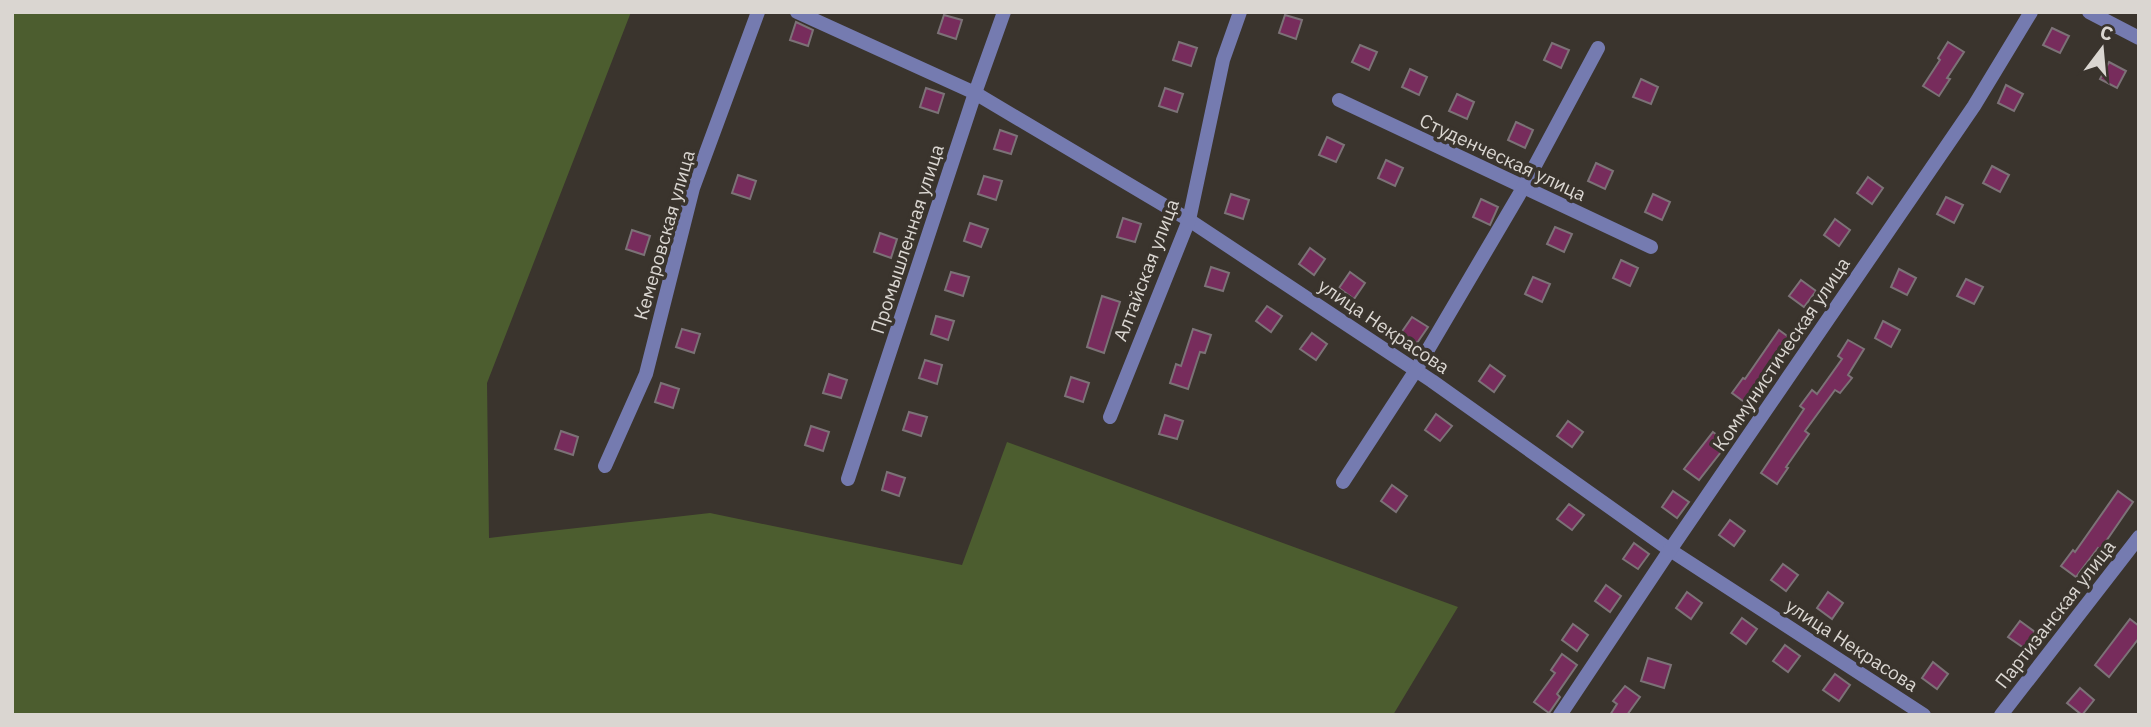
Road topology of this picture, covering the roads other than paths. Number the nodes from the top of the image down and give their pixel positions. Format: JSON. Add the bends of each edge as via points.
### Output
{"nodes":[{"id":1,"x":758,"y":12,"type":"edge"},
{"id":2,"x":797,"y":12,"type":"edge"},
{"id":3,"x":1004,"y":12,"type":"edge"},
{"id":4,"x":1240,"y":12,"type":"edge"},
{"id":5,"x":2031,"y":12,"type":"edge"},
{"id":6,"x":2089,"y":12,"type":"edge"},
{"id":7,"x":2139,"y":38,"type":"edge"},
{"id":8,"x":1598,"y":48,"type":"dead end"},
{"id":9,"x":975,"y":93,"type":"junction"},
{"id":10,"x":1339,"y":100,"type":"dead end"},
{"id":11,"x":1523,"y":188,"type":"junction"},
{"id":12,"x":1189,"y":220,"type":"junction"},
{"id":13,"x":1651,"y":247,"type":"dead end"},
{"id":14,"x":1416,"y":370,"type":"junction"},
{"id":15,"x":1110,"y":417,"type":"dead end"},
{"id":16,"x":605,"y":466,"type":"dead end"},
{"id":17,"x":848,"y":480,"type":"dead end"},
{"id":18,"x":1343,"y":482,"type":"dead end"},
{"id":19,"x":2139,"y":537,"type":"edge"},
{"id":20,"x":1670,"y":550,"type":"junction"},
{"id":21,"x":1560,"y":715,"type":"edge"},
{"id":22,"x":1924,"y":715,"type":"edge"},
{"id":23,"x":2001,"y":715,"type":"edge"}],
"edges":[{"from":1,"to":16,"type":"street","name":"Кемеровская улица","via":[[693,188],[646,374]]},
{"from":2,"to":9,"type":"street","name":"улица Некрасова"},
{"from":3,"to":9,"type":"street","name":"Промышленная улица"},
{"from":4,"to":12,"type":"street","name":"Алтайская улица","via":[[1223,60]]},
{"from":5,"to":20,"type":"street","name":"Коммунистическая улица","via":[[1973,106]]},
{"from":6,"to":7,"type":"street"},
{"from":8,"to":11,"type":"street"},
{"from":9,"to":12,"type":"street","name":"улица Некрасова"},
{"from":9,"to":17,"type":"street","name":"Промышленная улица"},
{"from":10,"to":11,"type":"street","name":"Студенческая улица"},
{"from":11,"to":13,"type":"street","name":"Студенческая улица"},
{"from":11,"to":14,"type":"street"},
{"from":12,"to":14,"type":"street","name":"улица Некрасова"},
{"from":12,"to":15,"type":"street","name":"Алтайская улица"},
{"from":14,"to":18,"type":"street"},
{"from":14,"to":20,"type":"street","name":"улица Некрасова"},
{"from":19,"to":23,"type":"street","name":"Партизанская улица"},
{"from":20,"to":21,"type":"street","name":"Коммунистическая улица"},
{"from":20,"to":22,"type":"street","name":"улица Некрасова"}]}
